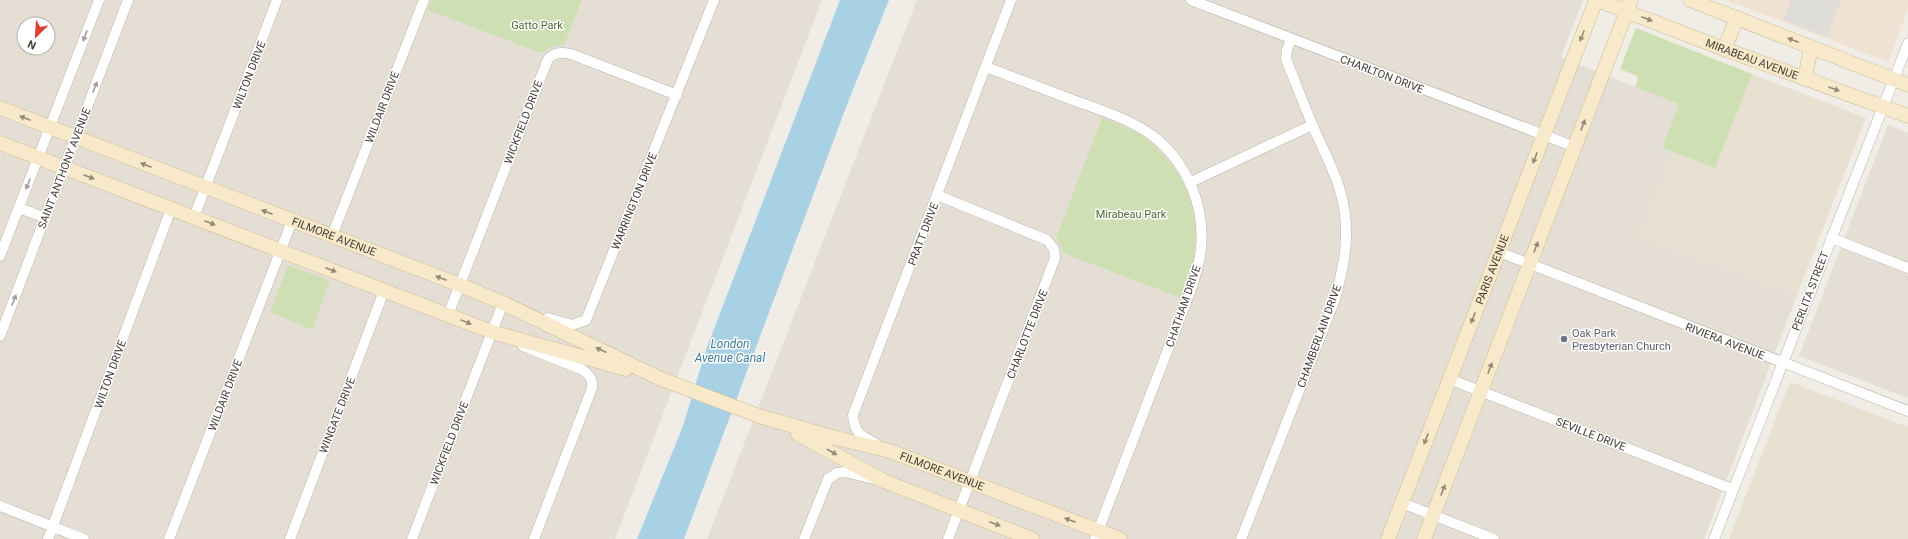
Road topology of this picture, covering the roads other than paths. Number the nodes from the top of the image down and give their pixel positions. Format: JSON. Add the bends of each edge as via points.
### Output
{"nodes":[{"id":1,"x":99,"y":0,"type":"edge"},
{"id":2,"x":128,"y":0,"type":"edge"},
{"id":3,"x":277,"y":0,"type":"edge"},
{"id":4,"x":424,"y":0,"type":"edge"},
{"id":5,"x":714,"y":0,"type":"edge"},
{"id":6,"x":1011,"y":0,"type":"edge"},
{"id":7,"x":1190,"y":0,"type":"edge"},
{"id":8,"x":1596,"y":0,"type":"edge"},
{"id":9,"x":1690,"y":0,"type":"edge"},
{"id":10,"x":1629,"y":6,"type":"edge"},
{"id":11,"x":1737,"y":18,"type":"junction"},
{"id":12,"x":1291,"y":39,"type":"junction"},
{"id":13,"x":1908,"y":43,"type":"edge"},
{"id":14,"x":1811,"y":47,"type":"junction"},
{"id":15,"x":1724,"y":49,"type":"junction"},
{"id":16,"x":986,"y":67,"type":"junction"},
{"id":17,"x":1805,"y":79,"type":"junction"},
{"id":18,"x":1894,"y":80,"type":"junction"},
{"id":19,"x":1908,"y":85,"type":"edge"},
{"id":20,"x":677,"y":95,"type":"junction"},
{"id":21,"x":1883,"y":107,"type":"junction"},
{"id":22,"x":0,"y":108,"type":"edge"},
{"id":23,"x":1908,"y":116,"type":"edge"},
{"id":24,"x":1312,"y":125,"type":"junction"},
{"id":25,"x":50,"y":128,"type":"junction"},
{"id":26,"x":1544,"y":136,"type":"junction"},
{"id":27,"x":76,"y":138,"type":"junction"},
{"id":28,"x":0,"y":143,"type":"edge"},
{"id":29,"x":1575,"y":147,"type":"junction"},
{"id":30,"x":38,"y":158,"type":"junction"},
{"id":31,"x":65,"y":168,"type":"junction"},
{"id":32,"x":1191,"y":182,"type":"junction"},
{"id":33,"x":206,"y":188,"type":"junction"},
{"id":34,"x":937,"y":195,"type":"junction"},
{"id":35,"x":19,"y":208,"type":"junction"},
{"id":36,"x":172,"y":209,"type":"junction"},
{"id":37,"x":194,"y":217,"type":"junction"},
{"id":38,"x":46,"y":218,"type":"junction"},
{"id":39,"x":292,"y":221,"type":"junction"},
{"id":40,"x":332,"y":236,"type":"junction"},
{"id":41,"x":1831,"y":238,"type":"junction"},
{"id":42,"x":281,"y":251,"type":"junction"},
{"id":43,"x":1498,"y":252,"type":"junction"},
{"id":44,"x":0,"y":256,"type":"edge"},
{"id":45,"x":1530,"y":264,"type":"junction"},
{"id":46,"x":1908,"y":268,"type":"edge"},
{"id":47,"x":460,"y":285,"type":"junction"},
{"id":48,"x":384,"y":291,"type":"junction"},
{"id":49,"x":503,"y":303,"type":"junction"},
{"id":50,"x":448,"y":315,"type":"junction"},
{"id":51,"x":492,"y":332,"type":"junction"},
{"id":52,"x":0,"y":336,"type":"edge"},
{"id":53,"x":1782,"y":363,"type":"junction"},
{"id":54,"x":661,"y":379,"type":"junction"},
{"id":55,"x":1449,"y":379,"type":"junction"},
{"id":56,"x":1481,"y":392,"type":"junction"},
{"id":57,"x":1908,"y":411,"type":"edge"},
{"id":58,"x":759,"y":416,"type":"junction"},
{"id":59,"x":890,"y":452,"type":"junction"},
{"id":60,"x":884,"y":481,"type":"junction"},
{"id":61,"x":970,"y":482,"type":"junction"},
{"id":62,"x":1732,"y":489,"type":"junction"},
{"id":63,"x":1402,"y":503,"type":"junction"},
{"id":64,"x":0,"y":506,"type":"edge"},
{"id":65,"x":959,"y":510,"type":"junction"},
{"id":66,"x":1433,"y":515,"type":"junction"},
{"id":67,"x":53,"y":527,"type":"junction"},
{"id":68,"x":1096,"y":535,"type":"edge"},
{"id":69,"x":48,"y":539,"type":"edge"},
{"id":70,"x":84,"y":539,"type":"edge"},
{"id":71,"x":169,"y":539,"type":"edge"},
{"id":72,"x":290,"y":539,"type":"edge"},
{"id":73,"x":412,"y":539,"type":"edge"},
{"id":74,"x":534,"y":539,"type":"edge"},
{"id":75,"x":804,"y":539,"type":"edge"},
{"id":76,"x":948,"y":539,"type":"edge"},
{"id":77,"x":1032,"y":539,"type":"edge"},
{"id":78,"x":1120,"y":539,"type":"edge"},
{"id":79,"x":1241,"y":539,"type":"edge"},
{"id":80,"x":1388,"y":539,"type":"edge"},
{"id":81,"x":1424,"y":539,"type":"edge"},
{"id":82,"x":1494,"y":539,"type":"edge"},
{"id":83,"x":1714,"y":539,"type":"edge"}],
"edges":[{"from":1,"to":25,"type":"street","one_way":true},
{"from":27,"to":2,"type":"street","name":"SAINT ANTHONY AVENUE","one_way":true},
{"from":3,"to":33,"type":"street","name":"WILTON DRIVE"},
{"from":4,"to":40,"type":"street","name":"WILDAIR DRIVE"},
{"from":5,"to":20,"type":"street","name":"WARRINGTON DRIVE"},
{"from":6,"to":16,"type":"street","name":"PRATT DRIVE"},
{"from":7,"to":12,"type":"street","name":"CHARLTON DRIVE"},
{"from":8,"to":10,"type":"street","name":"MIRABEAU AVENUE"},
{"from":8,"to":26,"type":"street","name":"PARIS AVENUE","one_way":true},
{"from":9,"to":11,"type":"street"},
{"from":10,"to":15,"type":"street","name":"MIRABEAU AVENUE","one_way":true},
{"from":29,"to":10,"type":"street","one_way":true},
{"from":14,"to":11,"type":"street","one_way":true},
{"from":11,"to":15,"type":"street"},
{"from":12,"to":24,"type":"street","name":"CHAMBERLAIN DRIVE","via":[[1286,50],[1286,59]]},
{"from":12,"to":26,"type":"street","name":"CHARLTON DRIVE"},
{"from":13,"to":18,"type":"street","name":"PERLITA STREET"},
{"from":14,"to":17,"type":"street"},
{"from":14,"to":18,"type":"street"},
{"from":15,"to":17,"type":"street","name":"MIRABEAU AVENUE"},
{"from":16,"to":32,"type":"street","name":"CHATHAM DRIVE","via":[[1115,116],[1139,128],[1166,148],[1179,162]]},
{"from":16,"to":34,"type":"street","name":"PRATT DRIVE"},
{"from":17,"to":21,"type":"street","name":"MIRABEAU AVENUE","one_way":true},
{"from":18,"to":19,"type":"street"},
{"from":18,"to":21,"type":"street","name":"PERLITA STREET"},
{"from":20,"to":47,"type":"street","name":"WICKFIELD DRIVE","via":[[571,54],[553,54],[543,67]]},
{"from":20,"to":49,"type":"street","name":"WARRINGTON DRIVE","via":[[586,320],[572,325],[561,323]]},
{"from":21,"to":23,"type":"street","name":"MIRABEAU AVENUE"},
{"from":21,"to":41,"type":"street","name":"PERLITA STREET"},
{"from":25,"to":22,"type":"street","name":"FILMORE AVENUE","one_way":true},
{"from":24,"to":32,"type":"street"},
{"from":24,"to":79,"type":"street","name":"CHAMBERLAIN DRIVE","via":[[1337,177],[1344,208],[1346,237],[1342,270],[1335,299]]},
{"from":25,"to":27,"type":"street","name":"FILMORE AVENUE"},
{"from":25,"to":30,"type":"street"},
{"from":26,"to":29,"type":"street","name":"CHARLTON DRIVE"},
{"from":26,"to":43,"type":"street","name":"PARIS AVENUE","one_way":true},
{"from":27,"to":31,"type":"street","name":"SAINT ANTHONY AVENUE"},
{"from":33,"to":27,"type":"street","name":"FILMORE AVENUE","one_way":true},
{"from":28,"to":30,"type":"street","name":"FILMORE AVENUE"},
{"from":45,"to":29,"type":"street","one_way":true},
{"from":30,"to":31,"type":"street","name":"FILMORE AVENUE"},
{"from":30,"to":35,"type":"street","one_way":true},
{"from":31,"to":36,"type":"street","name":"FILMORE AVENUE","one_way":true},
{"from":31,"to":38,"type":"street","name":"SAINT ANTHONY AVENUE"},
{"from":32,"to":68,"type":"street","name":"CHATHAM DRIVE","via":[[1199,208],[1201,226],[1202,247],[1199,265]]},
{"from":33,"to":37,"type":"street","name":"WILTON DRIVE"},
{"from":39,"to":33,"type":"street","name":"FILMORE AVENUE","one_way":true},
{"from":34,"to":59,"type":"street","name":"PRATT DRIVE","via":[[854,415],[854,426],[858,433]]},
{"from":34,"to":61,"type":"street","name":"CHARLOTTE DRIVE","via":[[1033,233],[1047,240],[1054,249],[1055,258],[1051,271]]},
{"from":35,"to":38,"type":"street"},
{"from":35,"to":44,"type":"street"},
{"from":36,"to":37,"type":"street","name":"FILMORE AVENUE"},
{"from":36,"to":67,"type":"street","name":"WILTON DRIVE"},
{"from":37,"to":42,"type":"street","name":"FILMORE AVENUE","one_way":true},
{"from":52,"to":38,"type":"street","name":"SAINT ANTHONY AVENUE","one_way":true},
{"from":39,"to":40,"type":"street","name":"FILMORE AVENUE"},
{"from":39,"to":42,"type":"street","name":"WILDAIR DRIVE"},
{"from":47,"to":40,"type":"street","name":"FILMORE AVENUE","one_way":true},
{"from":41,"to":46,"type":"street"},
{"from":41,"to":53,"type":"street","name":"PERLITA STREET"},
{"from":42,"to":48,"type":"street","name":"FILMORE AVENUE","one_way":true},
{"from":42,"to":71,"type":"street","name":"WILDAIR DRIVE"},
{"from":43,"to":45,"type":"street","name":"RIVIERA AVENUE"},
{"from":43,"to":55,"type":"street","name":"PARIS AVENUE","one_way":true},
{"from":45,"to":53,"type":"street","name":"RIVIERA AVENUE"},
{"from":56,"to":45,"type":"street","one_way":true},
{"from":47,"to":49,"type":"street","name":"FILMORE AVENUE"},
{"from":47,"to":50,"type":"street","name":"WICKFIELD DRIVE"},
{"from":48,"to":50,"type":"street","name":"FILMORE AVENUE"},
{"from":48,"to":72,"type":"street","name":"WINGATE DRIVE"},
{"from":49,"to":51,"type":"street","name":"WICKFIELD DRIVE"},
{"from":54,"to":49,"type":"street","name":"FILMORE AVENUE","one_way":true},
{"from":50,"to":51,"type":"street","name":"FILMORE AVENUE","one_way":true},
{"from":51,"to":54,"type":"street","name":"FILMORE AVENUE"},
{"from":51,"to":73,"type":"street","name":"WICKFIELD DRIVE"},
{"from":51,"to":74,"type":"street","via":[[583,370],[592,381],[592,388]]},
{"from":53,"to":57,"type":"street","name":"RIVIERA AVENUE"},
{"from":53,"to":62,"type":"street","name":"PERLITA STREET"},
{"from":54,"to":58,"type":"street","name":"FILMORE AVENUE"},
{"from":55,"to":56,"type":"street","name":"SEVILLE DRIVE"},
{"from":55,"to":63,"type":"street","name":"PARIS AVENUE","one_way":true},
{"from":56,"to":62,"type":"street","name":"SEVILLE DRIVE"},
{"from":66,"to":56,"type":"street","one_way":true},
{"from":58,"to":59,"type":"street","name":"FILMORE AVENUE"},
{"from":58,"to":60,"type":"street","name":"FILMORE AVENUE","one_way":true},
{"from":59,"to":61,"type":"street","name":"FILMORE AVENUE"},
{"from":60,"to":65,"type":"street","name":"FILMORE AVENUE"},
{"from":60,"to":75,"type":"street","via":[[845,472],[837,473],[828,479]]},
{"from":61,"to":65,"type":"street","name":"CHARLOTTE DRIVE"},
{"from":68,"to":61,"type":"street","name":"FILMORE AVENUE","one_way":true},
{"from":62,"to":83,"type":"street","name":"PERLITA STREET"},
{"from":63,"to":66,"type":"street"},
{"from":63,"to":80,"type":"street","name":"PARIS AVENUE"},
{"from":64,"to":67,"type":"street"},
{"from":65,"to":76,"type":"street","name":"CHARLOTTE DRIVE"},
{"from":65,"to":77,"type":"street","name":"FILMORE AVENUE","one_way":true},
{"from":66,"to":81,"type":"street"},
{"from":66,"to":82,"type":"street"},
{"from":67,"to":69,"type":"street","name":"WILTON DRIVE"},
{"from":67,"to":70,"type":"street"},
{"from":68,"to":78,"type":"street","name":"FILMORE AVENUE"}]}
